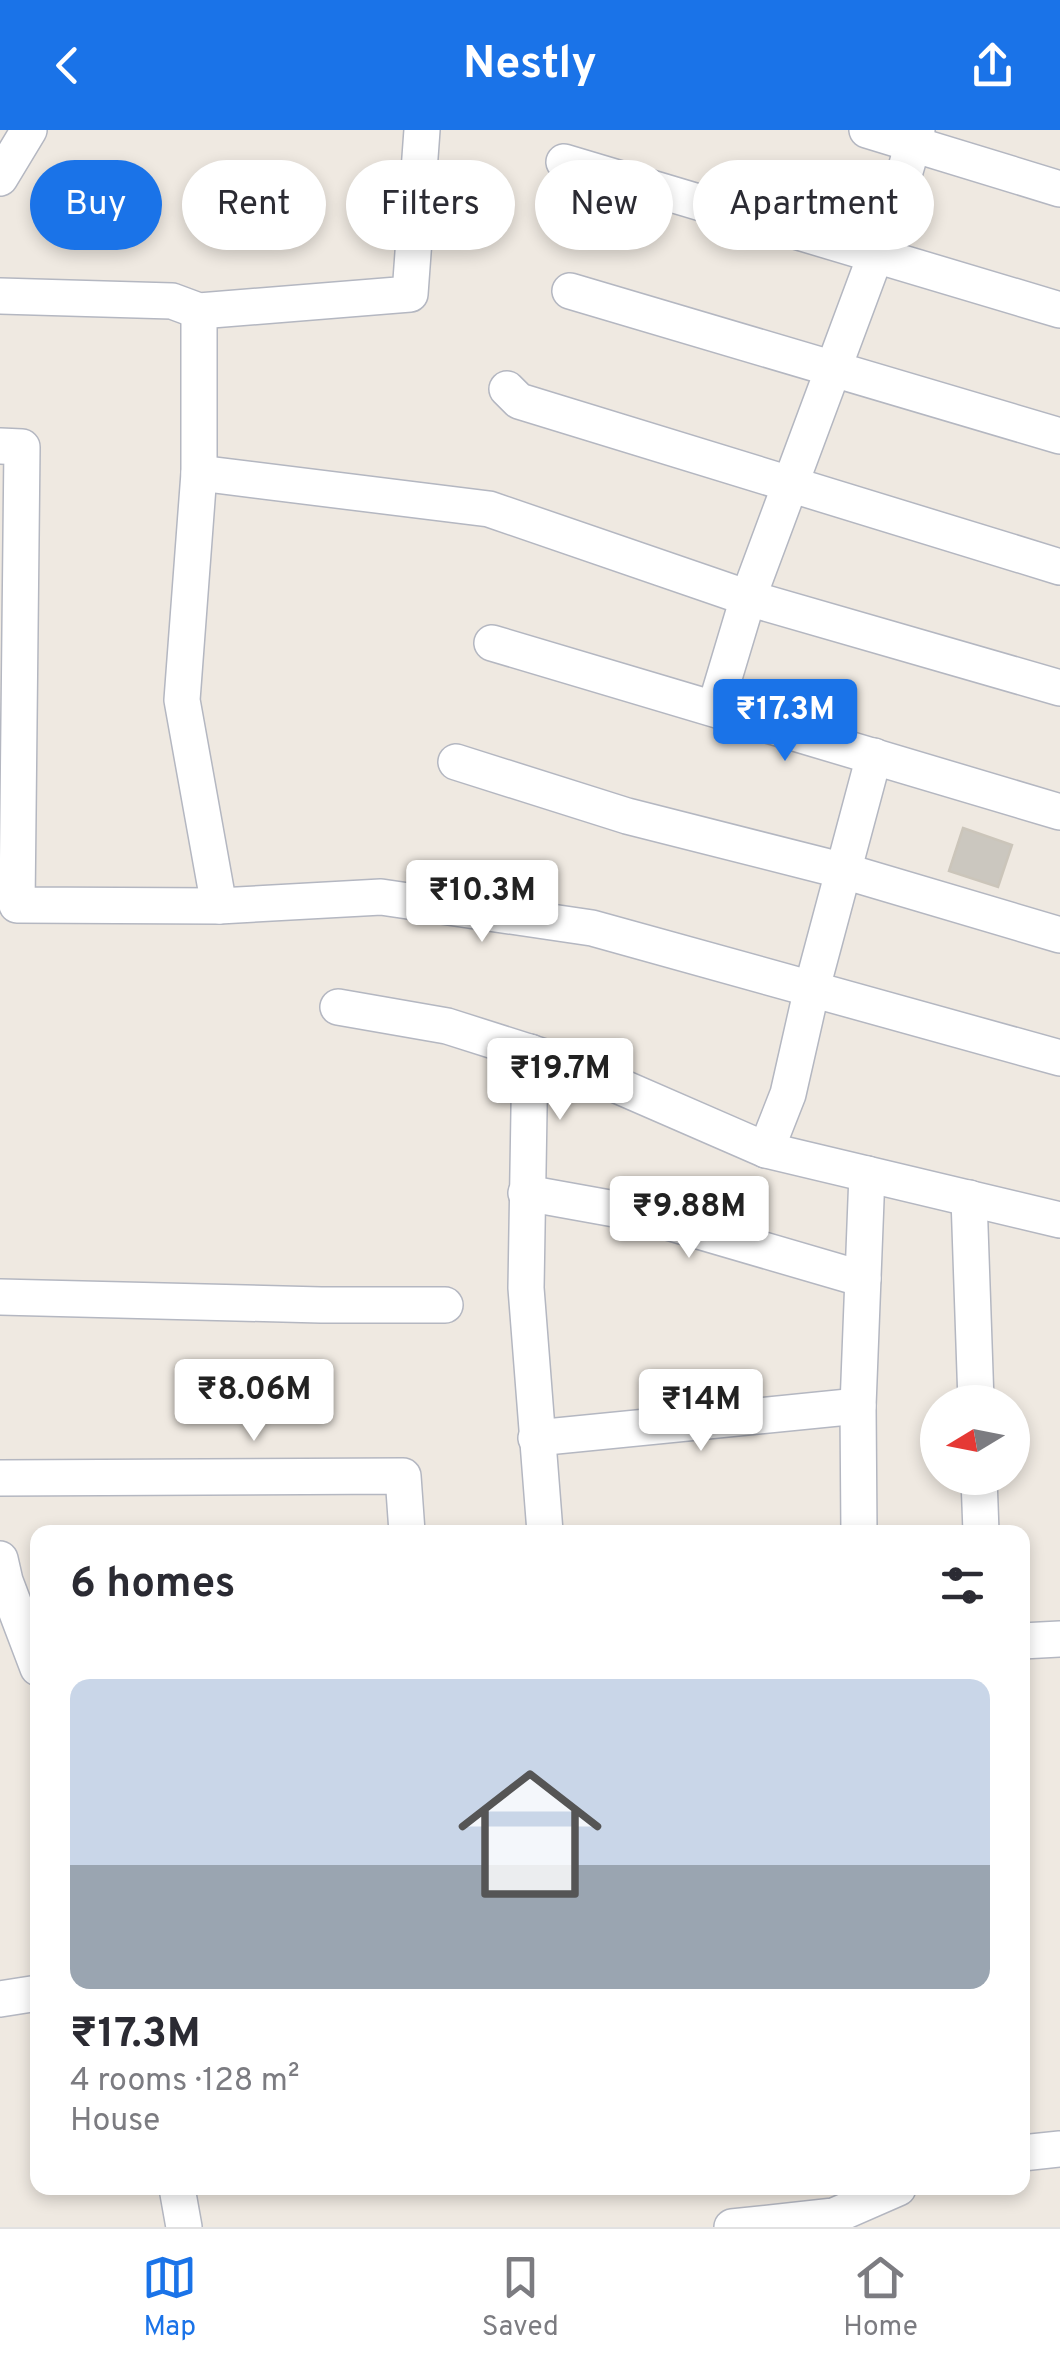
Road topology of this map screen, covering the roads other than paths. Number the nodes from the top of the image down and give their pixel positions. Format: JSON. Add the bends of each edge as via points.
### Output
{"nodes":[{"id":1,"x":29,"y":130,"type":"edge"},
{"id":2,"x":422,"y":130,"type":"edge"},
{"id":3,"x":867,"y":130,"type":"edge"},
{"id":4,"x":915,"y":138,"type":"edge"},
{"id":5,"x":0,"y":178,"type":"edge"},
{"id":6,"x":1060,"y":189,"type":"edge"},
{"id":7,"x":673,"y":195,"type":"edge"},
{"id":8,"x":875,"y":256,"type":"junction"},
{"id":9,"x":570,"y":291,"type":"dead end"},
{"id":10,"x":0,"y":296,"type":"edge"},
{"id":11,"x":1060,"y":310,"type":"edge"},
{"id":12,"x":199,"y":311,"type":"junction"},
{"id":13,"x":833,"y":367,"type":"junction"},
{"id":14,"x":507,"y":389,"type":"dead end"},
{"id":15,"x":1060,"y":436,"type":"edge"},
{"id":16,"x":0,"y":446,"type":"edge"},
{"id":17,"x":199,"y":473,"type":"junction"},
{"id":18,"x":790,"y":484,"type":"junction"},
{"id":19,"x":9,"y":562,"type":"edge"},
{"id":20,"x":1060,"y":567,"type":"edge"},
{"id":21,"x":748,"y":598,"type":"junction"},
{"id":22,"x":492,"y":643,"type":"dead end"},
{"id":23,"x":1060,"y":688,"type":"edge"},
{"id":24,"x":715,"y":708,"type":"junction"},
{"id":25,"x":874,"y":756,"type":"junction"},
{"id":26,"x":456,"y":762,"type":"dead end"},
{"id":27,"x":1060,"y":812,"type":"edge"},
{"id":28,"x":844,"y":871,"type":"junction"},
{"id":29,"x":219,"y":906,"type":"junction"},
{"id":30,"x":1060,"y":936,"type":"edge"},
{"id":31,"x":812,"y":988,"type":"junction"},
{"id":32,"x":338,"y":1007,"type":"dead end"},
{"id":33,"x":530,"y":1052,"type":"junction"},
{"id":34,"x":1060,"y":1058,"type":"edge"},
{"id":35,"x":766,"y":1150,"type":"junction"},
{"id":36,"x":866,"y":1174,"type":"junction"},
{"id":37,"x":526,"y":1193,"type":"junction"},
{"id":38,"x":969,"y":1198,"type":"junction"},
{"id":39,"x":1060,"y":1220,"type":"edge"},
{"id":40,"x":863,"y":1279,"type":"junction"},
{"id":41,"x":0,"y":1296,"type":"edge"},
{"id":42,"x":445,"y":1305,"type":"dead end"},
{"id":43,"x":975,"y":1385,"type":"edge"},
{"id":44,"x":858,"y":1406,"type":"junction"},
{"id":45,"x":536,"y":1438,"type":"junction"},
{"id":46,"x":0,"y":1478,"type":"edge"},
{"id":47,"x":980,"y":1495,"type":"edge"},
{"id":48,"x":407,"y":1525,"type":"edge"},
{"id":49,"x":544,"y":1525,"type":"edge"},
{"id":50,"x":859,"y":1525,"type":"edge"},
{"id":51,"x":981,"y":1525,"type":"edge"},
{"id":52,"x":0,"y":1559,"type":"edge"},
{"id":53,"x":1060,"y":1639,"type":"edge"},
{"id":54,"x":1030,"y":1641,"type":"edge"},
{"id":55,"x":30,"y":1647,"type":"edge"},
{"id":56,"x":30,"y":1994,"type":"edge"},
{"id":57,"x":0,"y":1999,"type":"edge"},
{"id":58,"x":1060,"y":2149,"type":"edge"},
{"id":59,"x":1030,"y":2152,"type":"edge"},
{"id":60,"x":178,"y":2195,"type":"edge"},
{"id":61,"x":882,"y":2195,"type":"edge"},
{"id":62,"x":184,"y":2227,"type":"edge"},
{"id":63,"x":732,"y":2227,"type":"edge"}],
"edges":[{"from":1,"to":5,"type":"street"},
{"from":2,"to":12,"type":"street","via":[[410,294]]},
{"from":3,"to":4,"type":"street"},
{"from":4,"to":6,"type":"street"},
{"from":4,"to":8,"type":"street"},
{"from":7,"to":8,"type":"street"},
{"from":8,"to":11,"type":"street"},
{"from":8,"to":13,"type":"street"},
{"from":9,"to":13,"type":"street"},
{"from":10,"to":12,"type":"street","via":[[172,302]]},
{"from":12,"to":17,"type":"street"},
{"from":13,"to":15,"type":"street"},
{"from":13,"to":18,"type":"street"},
{"from":14,"to":18,"type":"street","via":[[519,401]]},
{"from":16,"to":19,"type":"street","via":[[22,447]]},
{"from":17,"to":21,"type":"street","via":[[489,509]]},
{"from":17,"to":29,"type":"street","via":[[182,700]]},
{"from":18,"to":20,"type":"street"},
{"from":18,"to":21,"type":"street"},
{"from":19,"to":29,"type":"street","via":[[17,905]]},
{"from":21,"to":23,"type":"street"},
{"from":21,"to":24,"type":"street"},
{"from":22,"to":24,"type":"street"},
{"from":24,"to":25,"type":"street"},
{"from":25,"to":27,"type":"street"},
{"from":25,"to":28,"type":"street"},
{"from":26,"to":28,"type":"street","via":[[627,816]]},
{"from":28,"to":30,"type":"street"},
{"from":28,"to":31,"type":"street"},
{"from":29,"to":31,"type":"street","via":[[380,897],[592,928]]},
{"from":31,"to":34,"type":"street"},
{"from":31,"to":35,"type":"street","via":[[788,1094]]},
{"from":32,"to":33,"type":"street","via":[[447,1026]]},
{"from":33,"to":35,"type":"street"},
{"from":33,"to":37,"type":"street"},
{"from":35,"to":36,"type":"street"},
{"from":36,"to":38,"type":"street"},
{"from":36,"to":40,"type":"street"},
{"from":37,"to":40,"type":"street","via":[[637,1213]]},
{"from":37,"to":45,"type":"street"},
{"from":38,"to":39,"type":"street"},
{"from":38,"to":43,"type":"street"},
{"from":40,"to":44,"type":"street"},
{"from":41,"to":42,"type":"street"},
{"from":44,"to":45,"type":"street"},
{"from":44,"to":50,"type":"street"},
{"from":45,"to":49,"type":"street"},
{"from":46,"to":48,"type":"street","via":[[402,1476]]},
{"from":47,"to":51,"type":"street"},
{"from":52,"to":55,"type":"street"},
{"from":53,"to":54,"type":"street"},
{"from":56,"to":57,"type":"street"},
{"from":58,"to":59,"type":"street"},
{"from":60,"to":62,"type":"street"},
{"from":61,"to":63,"type":"street","via":[[834,2216]]}]}
